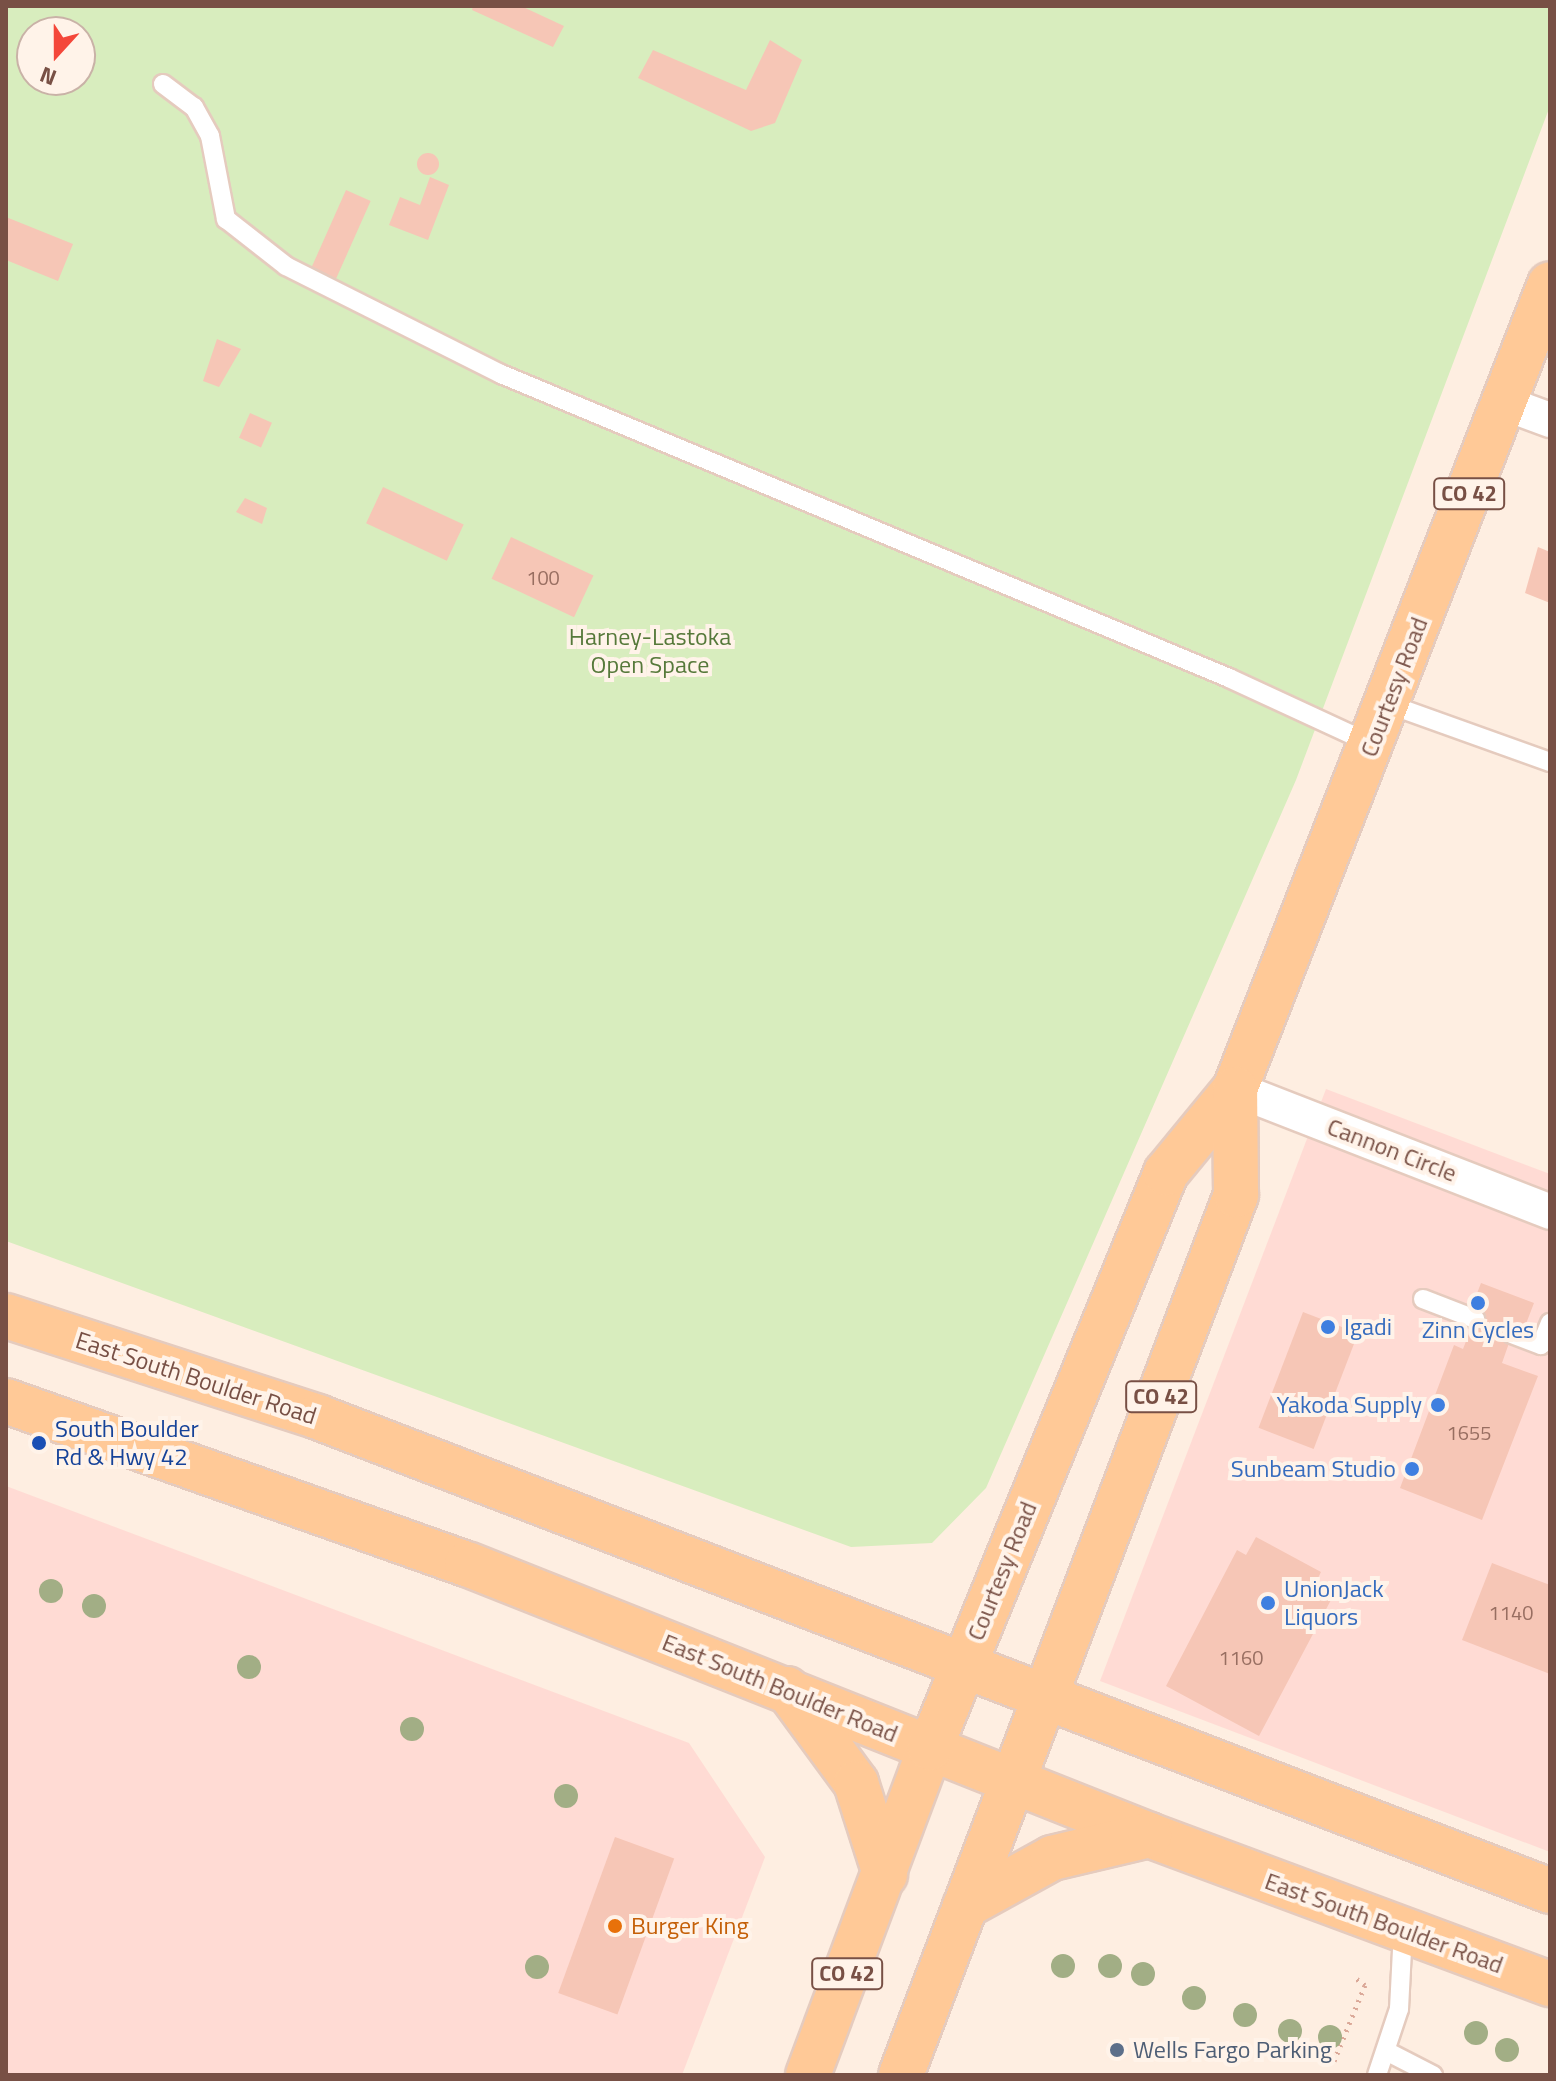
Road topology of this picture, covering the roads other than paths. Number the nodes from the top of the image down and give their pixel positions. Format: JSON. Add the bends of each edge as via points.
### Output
{"nodes":[{"id":1,"x":163,"y":84,"type":"dead end"},
{"id":2,"x":1550,"y":284,"type":"edge"},
{"id":3,"x":1504,"y":403,"type":"junction"},
{"id":4,"x":1550,"y":420,"type":"edge"},
{"id":5,"x":1388,"y":704,"type":"junction"},
{"id":6,"x":1372,"y":744,"type":"junction"},
{"id":7,"x":1550,"y":762,"type":"edge"},
{"id":8,"x":1235,"y":1089,"type":"junction"},
{"id":9,"x":1550,"y":1212,"type":"edge"},
{"id":10,"x":1423,"y":1299,"type":"dead end"},
{"id":11,"x":6,"y":1316,"type":"edge"},
{"id":12,"x":1475,"y":1319,"type":"dead end"},
{"id":13,"x":1550,"y":1323,"type":"edge"},
{"id":14,"x":1512,"y":1334,"type":"dead end"},
{"id":15,"x":6,"y":1401,"type":"edge"},
{"id":16,"x":963,"y":1667,"type":"junction"},
{"id":17,"x":787,"y":1689,"type":"junction"},
{"id":18,"x":1046,"y":1697,"type":"junction"},
{"id":19,"x":930,"y":1748,"type":"junction"},
{"id":20,"x":1012,"y":1778,"type":"junction"},
{"id":21,"x":1149,"y":1835,"type":"junction"},
{"id":22,"x":885,"y":1874,"type":"junction"},
{"id":23,"x":1549,"y":1889,"type":"edge"},
{"id":24,"x":965,"y":1906,"type":"junction"},
{"id":25,"x":1403,"y":1931,"type":"junction"},
{"id":26,"x":1550,"y":1984,"type":"edge"},
{"id":27,"x":1386,"y":2051,"type":"junction"},
{"id":28,"x":808,"y":2075,"type":"edge"},
{"id":29,"x":901,"y":2075,"type":"edge"},
{"id":30,"x":1377,"y":2075,"type":"edge"},
{"id":31,"x":1433,"y":2075,"type":"edge"}],
"edges":[{"from":1,"to":6,"type":"lane","via":[[194,107],[210,136],[226,219],[286,266],[501,374],[1229,678]]},
{"from":2,"to":3,"type":"main road","name":"Courtesy Road","number":"CO 42"},
{"from":3,"to":4,"type":"street"},
{"from":3,"to":5,"type":"main road","name":"Courtesy Road","number":"CO 42"},
{"from":5,"to":6,"type":"main road","name":"Courtesy Road","number":"CO 42"},
{"from":5,"to":7,"type":"lane"},
{"from":6,"to":8,"type":"main road","name":"Courtesy Road","number":"CO 42"},
{"from":8,"to":9,"type":"street","name":"Cannon Circle"},
{"from":8,"to":16,"type":"main road","name":"Courtesy Road","number":"CO 42","via":[[1166,1173]]},
{"from":8,"to":18,"type":"main road","name":"Courtesy Road","number":"CO 42","via":[[1236,1195]]},
{"from":10,"to":12,"type":"lane"},
{"from":11,"to":16,"type":"main road","name":"East South Boulder Road","via":[[318,1417]]},
{"from":13,"to":14,"type":"lane","via":[[1541,1345]]},
{"from":15,"to":17,"type":"main road","name":"East South Boulder Road","via":[[467,1564]]},
{"from":16,"to":18,"type":"main road","name":"East South Boulder Road"},
{"from":16,"to":19,"type":"main road","name":"Courtesy Road","number":"CO 42"},
{"from":17,"to":19,"type":"main road","name":"East South Boulder Road"},
{"from":17,"to":22,"type":"main road","via":[[856,1783]]},
{"from":18,"to":20,"type":"main road","name":"Courtesy Road","number":"CO 42"},
{"from":18,"to":23,"type":"main road","name":"East South Boulder Road"},
{"from":19,"to":20,"type":"main road","name":"East South Boulder Road"},
{"from":19,"to":22,"type":"main road","name":"Courtesy Road","number":"CO 42"},
{"from":20,"to":21,"type":"main road","name":"East South Boulder Road"},
{"from":20,"to":24,"type":"main road","name":"Courtesy Road","number":"CO 42"},
{"from":21,"to":24,"type":"main road","via":[[1052,1858]]},
{"from":21,"to":25,"type":"main road","name":"East South Boulder Road"},
{"from":22,"to":28,"type":"main road","name":"Courtesy Road","number":"CO 42"},
{"from":24,"to":29,"type":"main road","name":"Courtesy Road","number":"CO 42"},
{"from":25,"to":26,"type":"main road","name":"East South Boulder Road"},
{"from":25,"to":27,"type":"lane","via":[[1399,2009]]},
{"from":27,"to":30,"type":"lane"},
{"from":27,"to":31,"type":"lane"}]}
